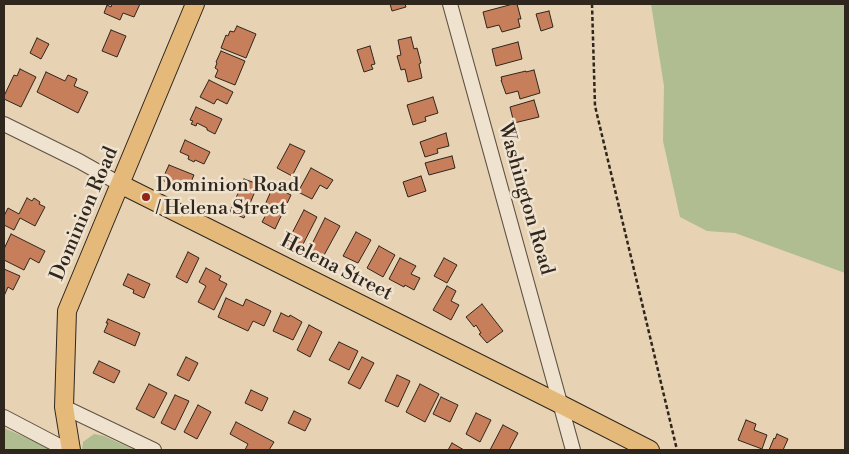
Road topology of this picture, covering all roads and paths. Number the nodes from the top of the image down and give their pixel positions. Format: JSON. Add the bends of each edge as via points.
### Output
{"nodes":[{"id":1,"x":195,"y":4,"type":"edge"},
{"id":2,"x":450,"y":4,"type":"edge"},
{"id":3,"x":592,"y":4,"type":"edge"},
{"id":4,"x":4,"y":124,"type":"edge"},
{"id":5,"x":120,"y":184,"type":"junction"},
{"id":6,"x":562,"y":405,"type":"junction"},
{"id":7,"x":64,"y":407,"type":"junction"},
{"id":8,"x":4,"y":417,"type":"edge"},
{"id":9,"x":69,"y":450,"type":"edge"},
{"id":10,"x":154,"y":450,"type":"edge"},
{"id":11,"x":573,"y":450,"type":"edge"},
{"id":12,"x":650,"y":450,"type":"edge"},
{"id":13,"x":677,"y":450,"type":"edge"}],
"edges":[{"from":1,"to":5,"type":"main road","name":"Dominion Road"},
{"from":2,"to":6,"type":"street","name":"Washington Road"},
{"from":3,"to":13,"type":"path","via":[[595,106]]},
{"from":4,"to":5,"type":"street","name":"Helena Street"},
{"from":5,"to":6,"type":"main road","name":"Helena Street"},
{"from":5,"to":7,"type":"main road","name":"Dominion Road","via":[[67,311]]},
{"from":6,"to":11,"type":"street","name":"Washington Road"},
{"from":6,"to":12,"type":"main road","name":"Helena Street"},
{"from":7,"to":9,"type":"main road","name":"Dominion Road"},
{"from":7,"to":10,"type":"street"},
{"from":8,"to":9,"type":"street"}]}
